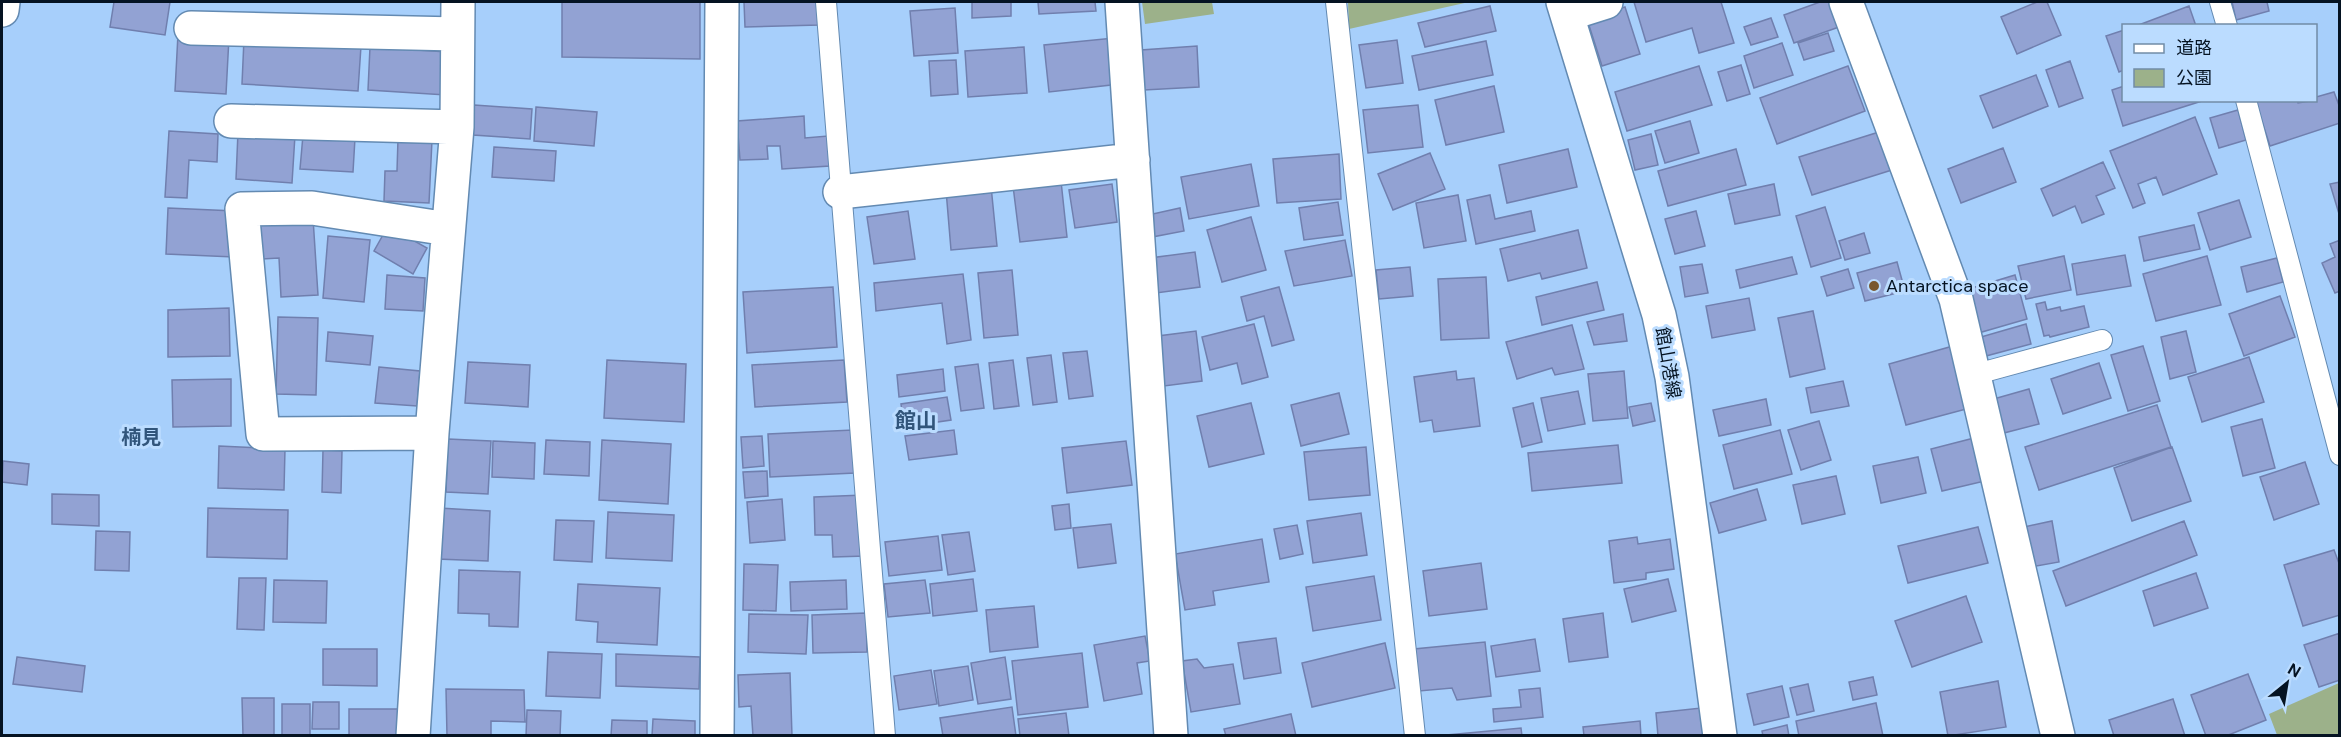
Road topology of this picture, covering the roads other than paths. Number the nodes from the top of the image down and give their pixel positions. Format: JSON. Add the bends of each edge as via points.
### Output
{"nodes":[{"id":1,"x":3,"y":2,"type":"edge"},
{"id":2,"x":458,"y":2,"type":"edge"},
{"id":3,"x":722,"y":2,"type":"edge"},
{"id":4,"x":826,"y":2,"type":"edge"},
{"id":5,"x":1122,"y":2,"type":"edge"},
{"id":6,"x":1336,"y":2,"type":"edge"},
{"id":7,"x":1606,"y":2,"type":"edge"},
{"id":8,"x":1846,"y":2,"type":"edge"},
{"id":9,"x":2220,"y":2,"type":"edge"},
{"id":10,"x":1566,"y":8,"type":"edge"},
{"id":11,"x":2,"y":10,"type":"edge"},
{"id":12,"x":2226,"y":24,"type":"edge"},
{"id":13,"x":191,"y":28,"type":"dead end"},
{"id":14,"x":457,"y":34,"type":"junction"},
{"id":15,"x":2247,"y":102,"type":"edge"},
{"id":16,"x":231,"y":121,"type":"dead end"},
{"id":17,"x":457,"y":127,"type":"junction"},
{"id":18,"x":1133,"y":160,"type":"junction"},
{"id":19,"x":840,"y":192,"type":"junction"},
{"id":20,"x":448,"y":229,"type":"junction"},
{"id":21,"x":2102,"y":340,"type":"dead end"},
{"id":22,"x":1973,"y":375,"type":"junction"},
{"id":23,"x":432,"y":433,"type":"junction"},
{"id":24,"x":2340,"y":455,"type":"edge"},
{"id":25,"x":412,"y":735,"type":"edge"},
{"id":26,"x":717,"y":735,"type":"edge"},
{"id":27,"x":885,"y":735,"type":"edge"},
{"id":28,"x":1171,"y":735,"type":"edge"},
{"id":29,"x":1415,"y":735,"type":"edge"},
{"id":30,"x":1720,"y":735,"type":"edge"},
{"id":31,"x":2058,"y":735,"type":"edge"}],
"edges":[{"from":1,"to":11,"type":"street"},
{"from":2,"to":14,"type":"street"},
{"from":3,"to":26,"type":"street"},
{"from":4,"to":19,"type":"lane"},
{"from":5,"to":18,"type":"street"},
{"from":6,"to":29,"type":"lane"},
{"from":7,"to":10,"type":"street"},
{"from":8,"to":22,"type":"street","via":[[1956,299]]},
{"from":9,"to":12,"type":"lane"},
{"from":10,"to":30,"type":"street","name":"館山港線","via":[[1661,325],[1677,410]]},
{"from":13,"to":14,"type":"street"},
{"from":14,"to":17,"type":"street"},
{"from":15,"to":24,"type":"lane"},
{"from":16,"to":17,"type":"street"},
{"from":17,"to":20,"type":"street"},
{"from":18,"to":19,"type":"street"},
{"from":18,"to":28,"type":"street"},
{"from":19,"to":27,"type":"lane"},
{"from":20,"to":23,"type":"street"},
{"from":20,"to":23,"type":"street","via":[[312,208],[242,209],[263,434]]},
{"from":21,"to":22,"type":"lane"},
{"from":22,"to":31,"type":"street"},
{"from":23,"to":25,"type":"street"}]}
